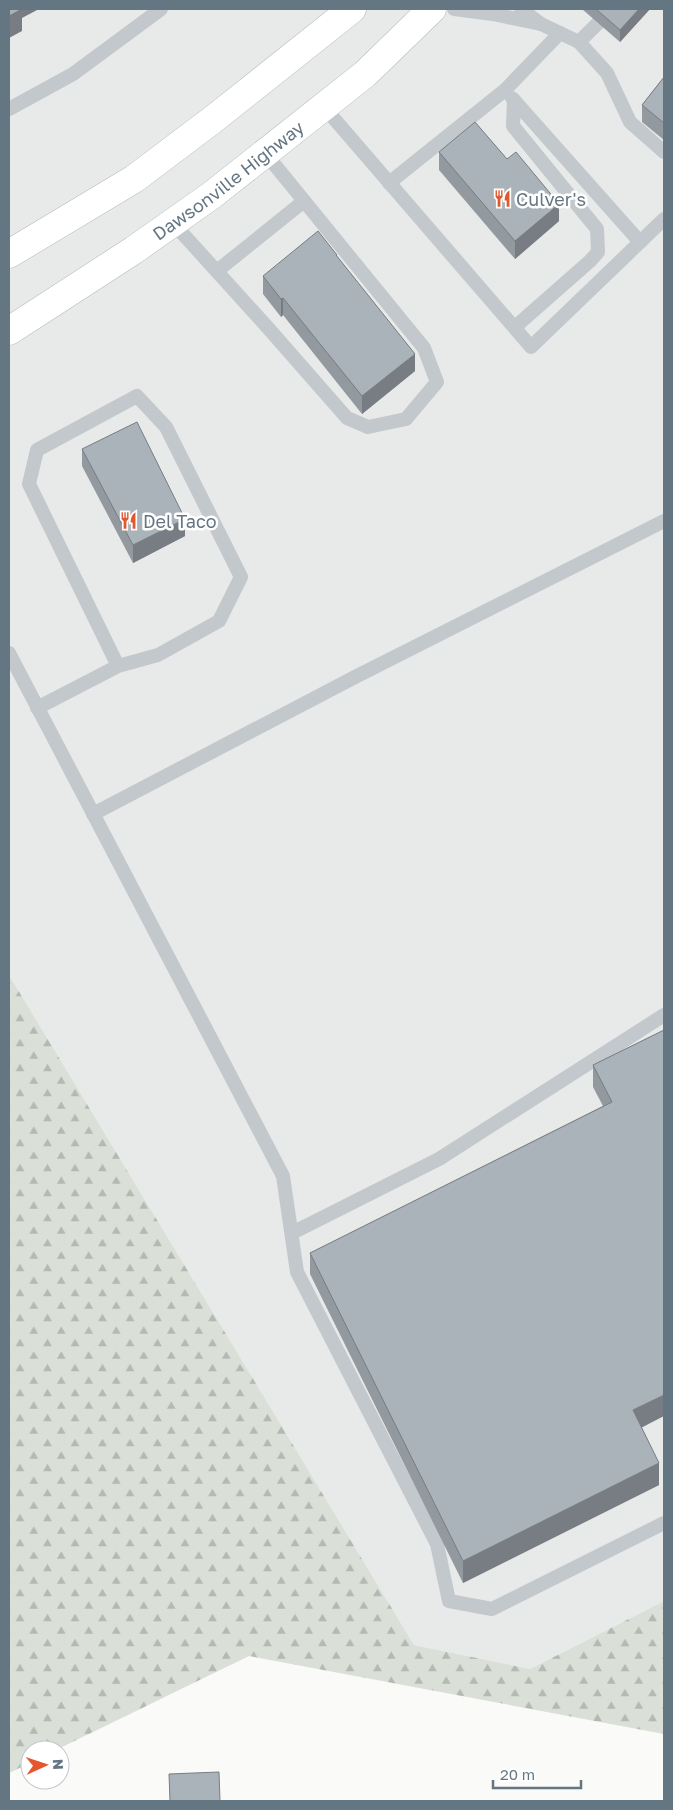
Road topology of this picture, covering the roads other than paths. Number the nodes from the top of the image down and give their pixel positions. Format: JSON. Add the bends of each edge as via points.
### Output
{"nodes":[{"id":1,"x":161,"y":9,"type":"edge"},
{"id":2,"x":352,"y":9,"type":"edge"},
{"id":3,"x":432,"y":9,"type":"edge"},
{"id":4,"x":454,"y":9,"type":"edge"},
{"id":5,"x":521,"y":9,"type":"edge"},
{"id":6,"x":598,"y":23,"type":"edge"},
{"id":7,"x":541,"y":24,"type":"junction"},
{"id":8,"x":560,"y":33,"type":"junction"},
{"id":9,"x":579,"y":42,"type":"junction"},
{"id":10,"x":509,"y":95,"type":"junction"},
{"id":11,"x":324,"y":107,"type":"junction"},
{"id":12,"x":9,"y":109,"type":"edge"},
{"id":13,"x":664,"y":152,"type":"edge"},
{"id":14,"x":265,"y":153,"type":"junction"},
{"id":15,"x":389,"y":183,"type":"junction"},
{"id":16,"x":304,"y":201,"type":"junction"},
{"id":17,"x":664,"y":219,"type":"edge"},
{"id":18,"x":173,"y":223,"type":"junction"},
{"id":19,"x":640,"y":242,"type":"junction"},
{"id":20,"x":9,"y":254,"type":"edge"},
{"id":21,"x":218,"y":272,"type":"junction"},
{"id":22,"x":515,"y":327,"type":"junction"},
{"id":23,"x":9,"y":331,"type":"edge"},
{"id":24,"x":664,"y":521,"type":"edge"},
{"id":25,"x":9,"y":653,"type":"edge"},
{"id":26,"x":118,"y":666,"type":"junction"},
{"id":27,"x":14,"y":674,"type":"edge"},
{"id":28,"x":37,"y":708,"type":"junction"},
{"id":29,"x":93,"y":814,"type":"junction"},
{"id":30,"x":664,"y":1015,"type":"edge"},
{"id":31,"x":292,"y":1233,"type":"junction"},
{"id":32,"x":664,"y":1523,"type":"edge"}],
"edges":[{"from":1,"to":12,"type":"lane","via":[[73,74]]},
{"from":2,"to":20,"type":"main road","via":[[134,179]]},
{"from":3,"to":11,"type":"main road","name":"Dawsonville Highway","via":[[365,74]]},
{"from":4,"to":7,"type":"lane"},
{"from":5,"to":7,"type":"lane"},
{"from":6,"to":9,"type":"lane"},
{"from":7,"to":8,"type":"lane"},
{"from":8,"to":9,"type":"lane"},
{"from":8,"to":10,"type":"lane"},
{"from":9,"to":13,"type":"lane","via":[[607,73],[630,122]]},
{"from":10,"to":15,"type":"lane"},
{"from":10,"to":19,"type":"lane"},
{"from":10,"to":22,"type":"lane","via":[[513,126],[597,230],[598,252]]},
{"from":11,"to":14,"type":"main road","name":"Dawsonville Highway"},
{"from":11,"to":15,"type":"lane"},
{"from":14,"to":16,"type":"lane"},
{"from":14,"to":18,"type":"main road","name":"Dawsonville Highway"},
{"from":15,"to":22,"type":"lane"},
{"from":16,"to":21,"type":"lane"},
{"from":16,"to":21,"type":"lane","via":[[424,348],[437,382],[406,419],[368,427],[347,418]]},
{"from":17,"to":19,"type":"lane"},
{"from":18,"to":21,"type":"lane"},
{"from":18,"to":23,"type":"main road","name":"Dawsonville Highway"},
{"from":19,"to":22,"type":"lane","via":[[531,347]]},
{"from":24,"to":29,"type":"lane"},
{"from":25,"to":27,"type":"lane"},
{"from":26,"to":26,"type":"lane","via":[[29,484],[37,450],[137,396],[166,427],[241,577],[219,621],[158,655]]},
{"from":26,"to":28,"type":"lane"},
{"from":27,"to":28,"type":"lane"},
{"from":28,"to":29,"type":"lane"},
{"from":29,"to":31,"type":"lane","via":[[283,1176]]},
{"from":30,"to":31,"type":"lane","via":[[439,1159]]},
{"from":31,"to":32,"type":"lane","via":[[298,1272],[437,1544],[449,1601],[492,1609]]}]}
